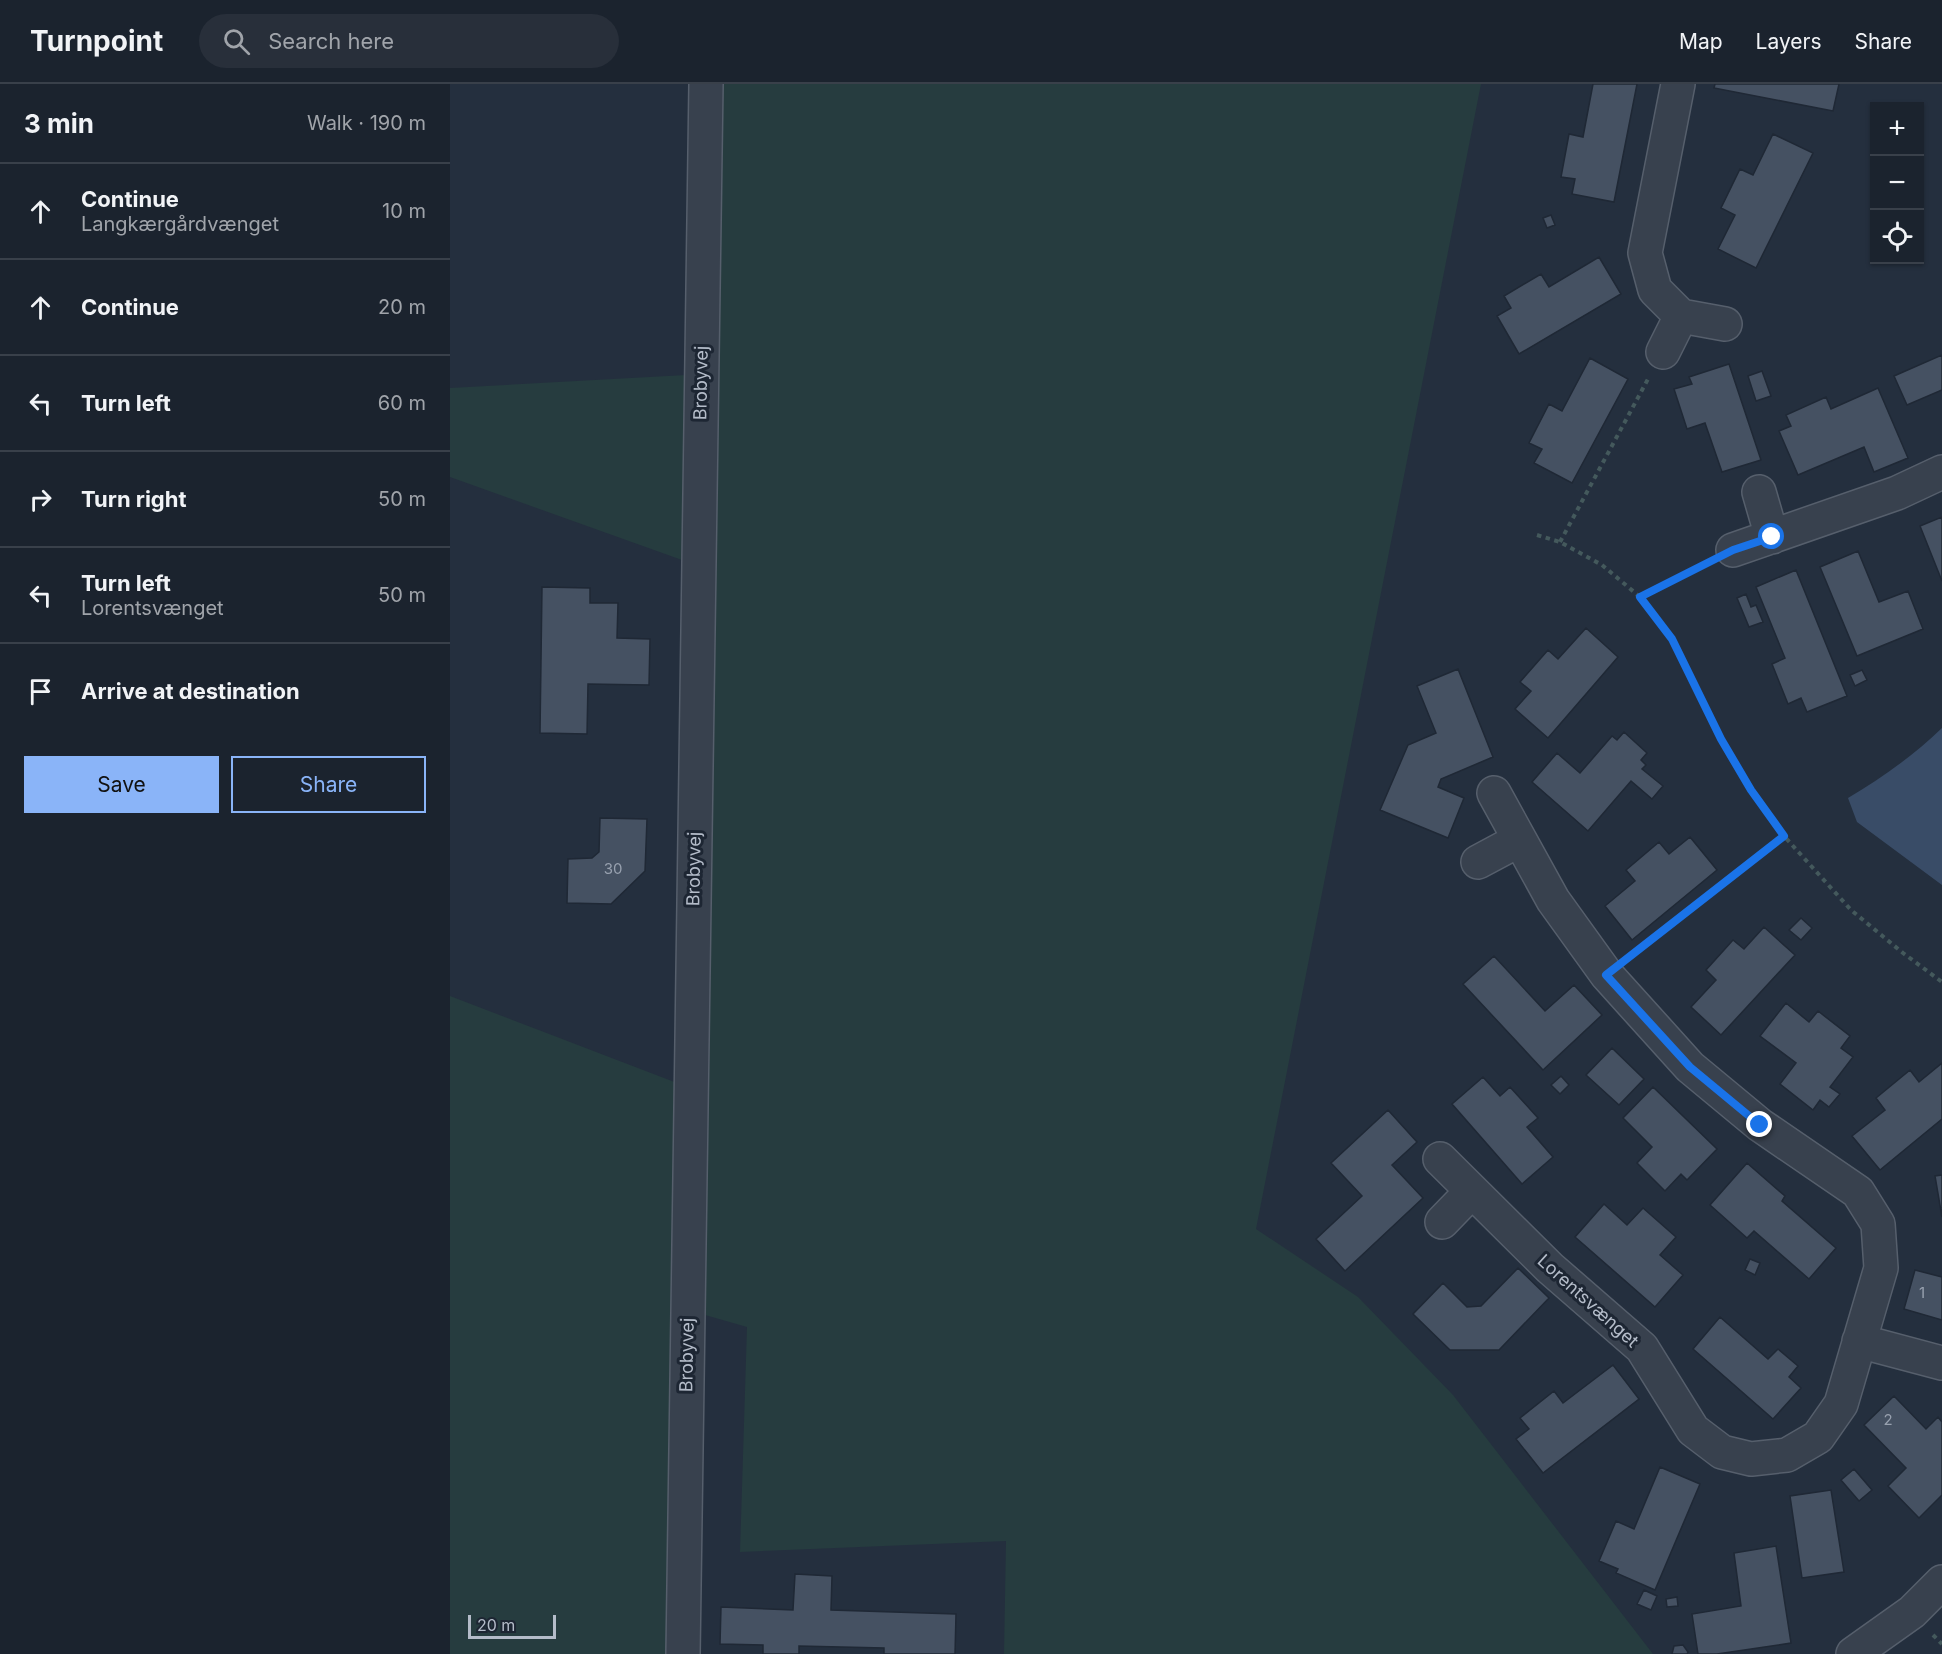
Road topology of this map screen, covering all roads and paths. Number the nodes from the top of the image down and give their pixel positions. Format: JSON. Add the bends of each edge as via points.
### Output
{"nodes":[{"id":1,"x":706,"y":84,"type":"edge"},
{"id":2,"x":1677,"y":84,"type":"edge"},
{"id":3,"x":1681,"y":316,"type":"junction"},
{"id":4,"x":1725,"y":324,"type":"dead end"},
{"id":5,"x":1663,"y":352,"type":"joint"},
{"id":6,"x":1942,"y":472,"type":"edge"},
{"id":7,"x":1759,"y":492,"type":"dead end"},
{"id":8,"x":1537,"y":535,"type":"dead end"},
{"id":9,"x":1772,"y":537,"type":"junction"},
{"id":10,"x":1560,"y":542,"type":"junction"},
{"id":11,"x":1733,"y":550,"type":"joint"},
{"id":12,"x":1640,"y":597,"type":"junction"},
{"id":13,"x":1494,"y":793,"type":"dead end"},
{"id":14,"x":1784,"y":836,"type":"junction"},
{"id":15,"x":1519,"y":840,"type":"junction"},
{"id":16,"x":1479,"y":862,"type":"dead end"},
{"id":17,"x":1606,"y":975,"type":"junction"},
{"id":18,"x":1942,"y":982,"type":"edge"},
{"id":19,"x":1440,"y":1159,"type":"dead end"},
{"id":20,"x":1472,"y":1191,"type":"junction"},
{"id":21,"x":1442,"y":1222,"type":"dead end"},
{"id":22,"x":1859,"y":1341,"type":"junction"},
{"id":23,"x":1942,"y":1363,"type":"edge"},
{"id":24,"x":1942,"y":1582,"type":"edge"},
{"id":25,"x":683,"y":1654,"type":"edge"},
{"id":26,"x":1853,"y":1654,"type":"edge"}],
"edges":[{"from":1,"to":25,"type":"street","name":"Brobyvej"},
{"from":2,"to":3,"type":"street","via":[[1645,253],[1655,290]]},
{"from":3,"to":4,"type":"street"},
{"from":3,"to":5,"type":"street"},
{"from":5,"to":10,"type":"path"},
{"from":6,"to":9,"type":"street","via":[[1897,493]]},
{"from":7,"to":9,"type":"street"},
{"from":8,"to":10,"type":"path"},
{"from":9,"to":11,"type":"street"},
{"from":10,"to":12,"type":"path","via":[[1602,565]]},
{"from":11,"to":12,"type":"path"},
{"from":12,"to":14,"type":"path","via":[[1672,639],[1721,739]]},
{"from":13,"to":15,"type":"street","name":"Lorentsvænget"},
{"from":14,"to":17,"type":"path"},
{"from":14,"to":18,"type":"path","via":[[1851,910]]},
{"from":15,"to":16,"type":"street"},
{"from":15,"to":17,"type":"street","name":"Lorentsvænget","via":[[1552,900]]},
{"from":17,"to":22,"type":"street","name":"Lorentsvænget","via":[[1690,1067],[1760,1125],[1858,1192],[1878,1224],[1881,1268]]},
{"from":19,"to":20,"type":"street","name":"Lorentsvænget"},
{"from":20,"to":21,"type":"street"},
{"from":20,"to":22,"type":"street","name":"Lorentsvænget","via":[[1550,1268],[1642,1348],[1693,1430],[1722,1452],[1751,1459],[1787,1455],[1818,1437],[1841,1404]]},
{"from":22,"to":23,"type":"street"},
{"from":24,"to":26,"type":"street","via":[[1912,1612]]}]}
